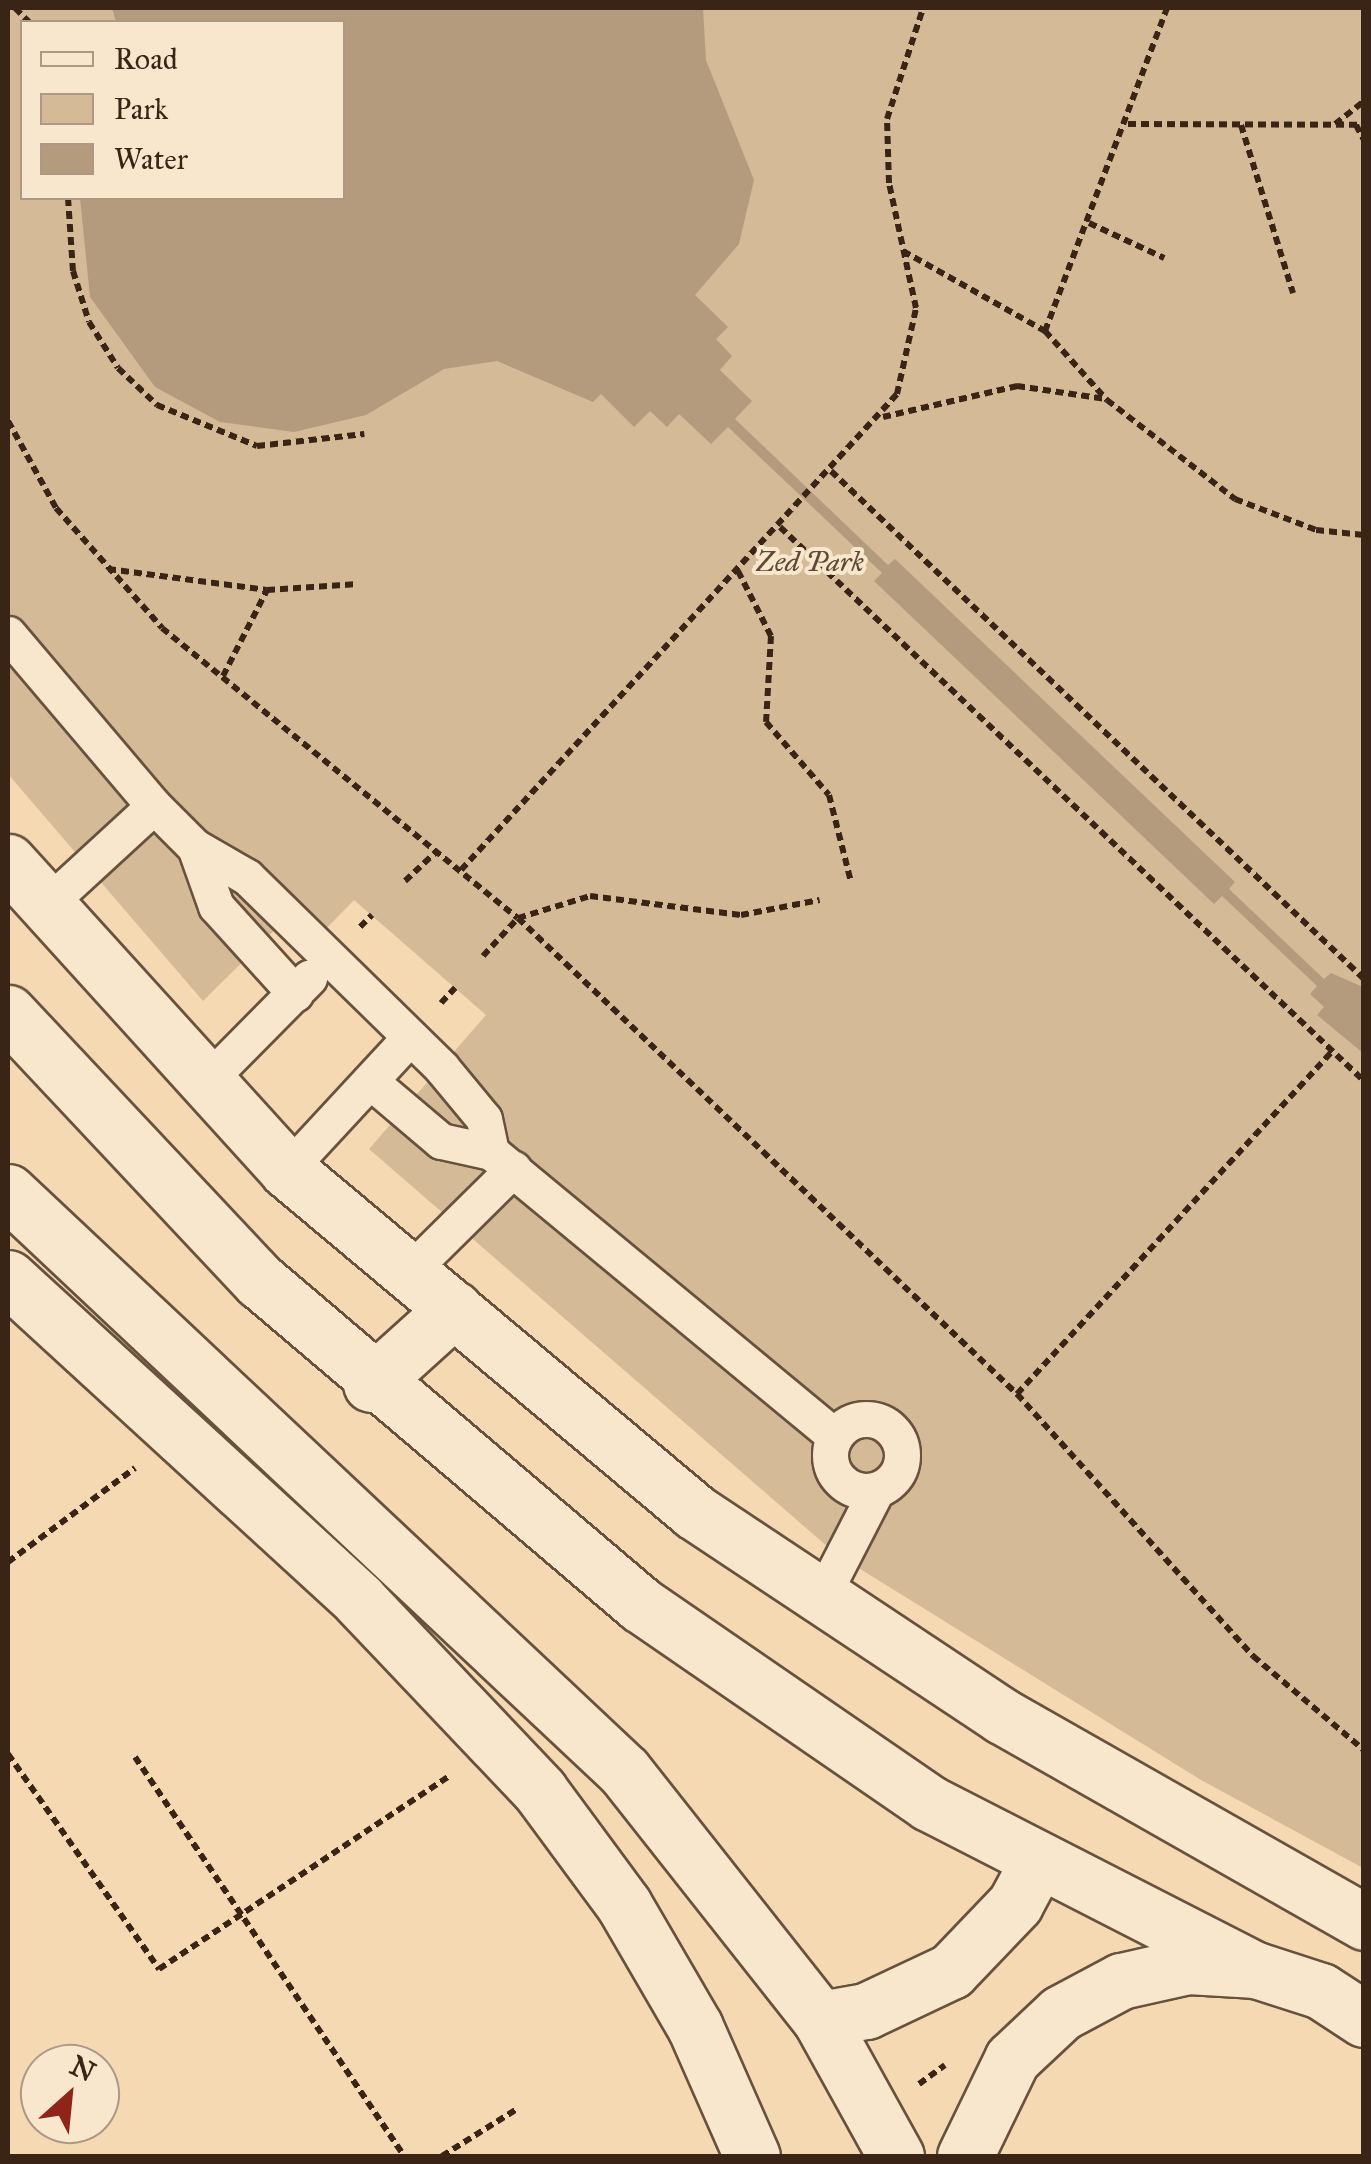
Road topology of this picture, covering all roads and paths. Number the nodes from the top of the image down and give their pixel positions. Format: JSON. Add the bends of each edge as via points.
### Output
{"nodes":[{"id":1,"x":923,"y":8,"type":"edge"},
{"id":2,"x":1167,"y":8,"type":"edge"},
{"id":3,"x":1364,"y":101,"type":"edge"},
{"id":4,"x":1128,"y":124,"type":"junction"},
{"id":5,"x":1241,"y":125,"type":"junction"},
{"id":6,"x":1334,"y":125,"type":"junction"},
{"id":7,"x":1360,"y":125,"type":"edge"},
{"id":8,"x":1364,"y":140,"type":"edge"},
{"id":9,"x":68,"y":200,"type":"edge"},
{"id":10,"x":1088,"y":223,"type":"junction"},
{"id":11,"x":902,"y":251,"type":"junction"},
{"id":12,"x":1164,"y":258,"type":"dead end"},
{"id":13,"x":1293,"y":293,"type":"dead end"},
{"id":14,"x":1046,"y":331,"type":"junction"},
{"id":15,"x":1107,"y":400,"type":"junction"},
{"id":16,"x":882,"y":417,"type":"junction"},
{"id":17,"x":8,"y":420,"type":"edge"},
{"id":18,"x":364,"y":434,"type":"dead end"},
{"id":19,"x":831,"y":472,"type":"junction"},
{"id":20,"x":780,"y":527,"type":"junction"},
{"id":21,"x":1364,"y":535,"type":"edge"},
{"id":22,"x":107,"y":568,"type":"junction"},
{"id":23,"x":738,"y":571,"type":"junction"},
{"id":24,"x":358,"y":584,"type":"dead end"},
{"id":25,"x":267,"y":590,"type":"junction"},
{"id":26,"x":8,"y":634,"type":"edge"},
{"id":27,"x":223,"y":676,"type":"junction"},
{"id":28,"x":154,"y":806,"type":"junction"},
{"id":29,"x":195,"y":847,"type":"junction"},
{"id":30,"x":438,"y":850,"type":"junction"},
{"id":31,"x":8,"y":862,"type":"edge"},
{"id":32,"x":461,"y":870,"type":"junction"},
{"id":33,"x":405,"y":882,"type":"dead end"},
{"id":34,"x":850,"y":882,"type":"dead end"},
{"id":35,"x":820,"y":900,"type":"dead end"},
{"id":36,"x":44,"y":906,"type":"junction"},
{"id":37,"x":518,"y":918,"type":"junction"},
{"id":38,"x":483,"y":956,"type":"dead end"},
{"id":39,"x":328,"y":960,"type":"junction"},
{"id":40,"x":1364,"y":978,"type":"edge"},
{"id":41,"x":295,"y":993,"type":"junction"},
{"id":42,"x":8,"y":1013,"type":"edge"},
{"id":43,"x":410,"y":1037,"type":"junction"},
{"id":44,"x":1332,"y":1052,"type":"junction"},
{"id":45,"x":370,"y":1081,"type":"junction"},
{"id":46,"x":1364,"y":1081,"type":"edge"},
{"id":47,"x":203,"y":1085,"type":"junction"},
{"id":48,"x":502,"y":1160,"type":"junction"},
{"id":49,"x":286,"y":1170,"type":"junction"},
{"id":50,"x":8,"y":1192,"type":"edge"},
{"id":51,"x":411,"y":1270,"type":"junction"},
{"id":52,"x":12,"y":1288,"type":"edge"},
{"id":53,"x":454,"y":1309,"type":"junction"},
{"id":54,"x":372,"y":1384,"type":"junction"},
{"id":55,"x":1017,"y":1394,"type":"junction"},
{"id":56,"x":180,"y":1434,"type":"junction"},
{"id":57,"x":834,"y":1436,"type":"junction"},
{"id":58,"x":876,"y":1491,"type":"junction"},
{"id":59,"x":8,"y":1562,"type":"edge"},
{"id":60,"x":822,"y":1598,"type":"junction"},
{"id":61,"x":497,"y":1744,"type":"junction"},
{"id":62,"x":1364,"y":1750,"type":"edge"},
{"id":63,"x":8,"y":1754,"type":"edge"},
{"id":64,"x":136,"y":1757,"type":"dead end"},
{"id":65,"x":1037,"y":1863,"type":"junction"},
{"id":66,"x":242,"y":1915,"type":"junction"},
{"id":67,"x":1364,"y":1922,"type":"edge"},
{"id":68,"x":1256,"y":1970,"type":"junction"},
{"id":69,"x":820,"y":2019,"type":"junction"},
{"id":70,"x":1364,"y":2019,"type":"edge"},
{"id":71,"x":516,"y":2109,"type":"dead end"},
{"id":72,"x":404,"y":2156,"type":"edge"},
{"id":73,"x":442,"y":2156,"type":"edge"},
{"id":74,"x":752,"y":2156,"type":"edge"},
{"id":75,"x":896,"y":2156,"type":"edge"},
{"id":76,"x":965,"y":2156,"type":"edge"}],
"edges":[{"from":1,"to":11,"type":"path","via":[[887,120]]},
{"from":2,"to":4,"type":"path"},
{"from":3,"to":6,"type":"path"},
{"from":4,"to":5,"type":"path"},
{"from":4,"to":10,"type":"path"},
{"from":5,"to":6,"type":"path"},
{"from":5,"to":13,"type":"path"},
{"from":6,"to":7,"type":"path"},
{"from":7,"to":8,"type":"path"},
{"from":9,"to":18,"type":"path","via":[[73,271],[89,322],[118,368],[158,405],[257,446]]},
{"from":10,"to":12,"type":"path"},
{"from":10,"to":14,"type":"path"},
{"from":11,"to":14,"type":"path"},
{"from":11,"to":16,"type":"path","via":[[916,338]]},
{"from":14,"to":15,"type":"path"},
{"from":15,"to":16,"type":"path","via":[[1018,386]]},
{"from":15,"to":21,"type":"path","via":[[1235,499],[1316,530]]},
{"from":16,"to":19,"type":"path"},
{"from":17,"to":22,"type":"path","via":[[56,508]]},
{"from":19,"to":20,"type":"path"},
{"from":19,"to":40,"type":"path"},
{"from":20,"to":23,"type":"path"},
{"from":20,"to":44,"type":"path"},
{"from":22,"to":25,"type":"path"},
{"from":22,"to":27,"type":"path"},
{"from":23,"to":32,"type":"path"},
{"from":23,"to":34,"type":"path","via":[[771,636],[766,722],[829,795]]},
{"from":24,"to":25,"type":"path"},
{"from":25,"to":27,"type":"path"},
{"from":26,"to":28,"type":"lane"},
{"from":27,"to":30,"type":"path"},
{"from":28,"to":29,"type":"lane"},
{"from":28,"to":36,"type":"lane"},
{"from":29,"to":39,"type":"lane","via":[[248,877]]},
{"from":29,"to":41,"type":"lane","via":[[216,906]]},
{"from":30,"to":32,"type":"path"},
{"from":30,"to":33,"type":"path"},
{"from":31,"to":36,"type":"street"},
{"from":32,"to":37,"type":"path"},
{"from":35,"to":37,"type":"path","via":[[740,915],[612,895]]},
{"from":36,"to":47,"type":"street"},
{"from":37,"to":38,"type":"path"},
{"from":37,"to":55,"type":"path"},
{"from":39,"to":41,"type":"lane"},
{"from":39,"to":43,"type":"lane"},
{"from":41,"to":47,"type":"lane"},
{"from":42,"to":54,"type":"street","via":[[154,1174]]},
{"from":43,"to":45,"type":"lane"},
{"from":43,"to":48,"type":"lane","via":[[476,1106]]},
{"from":44,"to":46,"type":"path"},
{"from":44,"to":55,"type":"path"},
{"from":45,"to":48,"type":"lane","via":[[441,1141]]},
{"from":45,"to":49,"type":"lane"},
{"from":47,"to":49,"type":"street"},
{"from":48,"to":51,"type":"lane"},
{"from":48,"to":57,"type":"lane"},
{"from":49,"to":51,"type":"street"},
{"from":50,"to":69,"type":"street","via":[[624,1771]]},
{"from":51,"to":53,"type":"street"},
{"from":52,"to":56,"type":"street"},
{"from":53,"to":54,"type":"street"},
{"from":53,"to":60,"type":"street","via":[[695,1512]]},
{"from":54,"to":65,"type":"street","via":[[657,1616],[912,1792]]},
{"from":55,"to":62,"type":"path","via":[[1253,1656]]},
{"from":56,"to":59,"type":"path"},
{"from":56,"to":61,"type":"street"},
{"from":57,"to":58,"type":"lane","via":[[836,1476]]},
{"from":57,"to":58,"type":"lane","via":[[860,1418],[890,1426],[900,1470]]},
{"from":58,"to":60,"type":"lane"},
{"from":60,"to":67,"type":"street","via":[[1132,1795]]},
{"from":61,"to":66,"type":"path"},
{"from":61,"to":74,"type":"street","via":[[624,1904],[695,2027]]},
{"from":63,"to":66,"type":"path","via":[[159,1968]]},
{"from":64,"to":66,"type":"path"},
{"from":65,"to":68,"type":"street"},
{"from":65,"to":69,"type":"street","via":[[1005,1916],[950,1971],[866,2011]]},
{"from":66,"to":72,"type":"path"},
{"from":68,"to":70,"type":"street","via":[[1321,1991]]},
{"from":68,"to":76,"type":"street","via":[[1188,1966],[1121,1980],[1061,2013],[1012,2059]]},
{"from":69,"to":75,"type":"street"},
{"from":71,"to":73,"type":"path"}]}
